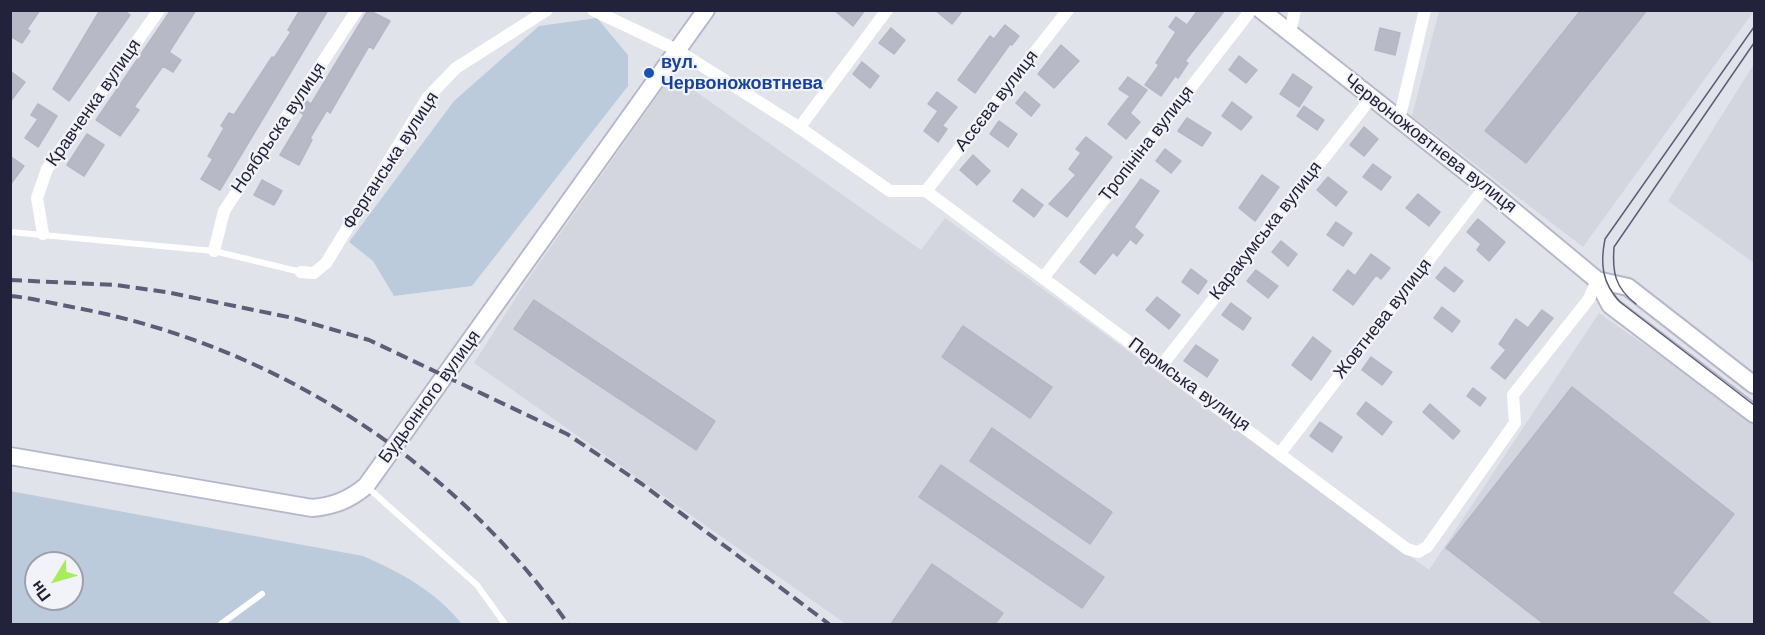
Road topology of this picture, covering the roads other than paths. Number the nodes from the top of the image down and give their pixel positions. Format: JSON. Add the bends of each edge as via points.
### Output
{"nodes":[{"id":1,"x":159,"y":10,"type":"edge"},
{"id":2,"x":357,"y":10,"type":"edge"},
{"id":3,"x":547,"y":10,"type":"edge"},
{"id":4,"x":593,"y":10,"type":"edge"},
{"id":5,"x":706,"y":10,"type":"edge"},
{"id":6,"x":887,"y":10,"type":"edge"},
{"id":7,"x":1068,"y":10,"type":"edge"},
{"id":8,"x":1251,"y":10,"type":"edge"},
{"id":9,"x":1261,"y":10,"type":"edge"},
{"id":10,"x":1295,"y":10,"type":"edge"},
{"id":11,"x":1425,"y":10,"type":"edge"},
{"id":12,"x":1290,"y":33,"type":"junction"},
{"id":13,"x":677,"y":50,"type":"junction"},
{"id":14,"x":1371,"y":98,"type":"junction"},
{"id":15,"x":1399,"y":120,"type":"junction"},
{"id":16,"x":800,"y":128,"type":"junction"},
{"id":17,"x":1485,"y":187,"type":"junction"},
{"id":18,"x":926,"y":191,"type":"junction"},
{"id":19,"x":10,"y":232,"type":"edge"},
{"id":20,"x":43,"y":234,"type":"junction"},
{"id":21,"x":214,"y":251,"type":"junction"},
{"id":22,"x":301,"y":272,"type":"joint"},
{"id":23,"x":1044,"y":277,"type":"junction"},
{"id":24,"x":1597,"y":280,"type":"junction"},
{"id":25,"x":1162,"y":365,"type":"junction"},
{"id":26,"x":1755,"y":385,"type":"edge"},
{"id":27,"x":1755,"y":414,"type":"edge"},
{"id":28,"x":1281,"y":452,"type":"junction"},
{"id":29,"x":10,"y":456,"type":"edge"},
{"id":30,"x":366,"y":486,"type":"junction"},
{"id":31,"x":262,"y":594,"type":"dead end"},
{"id":32,"x":221,"y":624,"type":"edge"},
{"id":33,"x":505,"y":624,"type":"edge"}],
"edges":[{"from":1,"to":20,"type":"street","name":"Кравченка вулиця","via":[[47,169],[37,198]]},
{"from":2,"to":21,"type":"street","name":"Ноябрьска вулиця","via":[[224,211]]},
{"from":3,"to":22,"type":"street","name":"Ферганська вулиця","via":[[456,68],[428,97],[326,263],[314,273]]},
{"from":4,"to":13,"type":"street"},
{"from":5,"to":13,"type":"main road","name":"Будьонного вулиця"},
{"from":6,"to":16,"type":"street"},
{"from":7,"to":18,"type":"street","name":"Асєєва вулиця"},
{"from":8,"to":23,"type":"street","name":"Тропініна вулиця"},
{"from":9,"to":12,"type":"main road","name":"Червоножовтнева вулиця"},
{"from":10,"to":12,"type":"street"},
{"from":11,"to":15,"type":"street"},
{"from":12,"to":14,"type":"main road","name":"Червоножовтнева вулиця"},
{"from":13,"to":16,"type":"street"},
{"from":13,"to":30,"type":"main road","name":"Будьонного вулиця"},
{"from":14,"to":15,"type":"main road","name":"Червоножовтнева вулиця"},
{"from":14,"to":25,"type":"street","name":"Каракумська вулиця"},
{"from":15,"to":17,"type":"main road","name":"Червоножовтнева вулиця"},
{"from":16,"to":18,"type":"street","via":[[890,191]]},
{"from":17,"to":24,"type":"main road","name":"Червоножовтнева вулиця"},
{"from":17,"to":28,"type":"street","name":"Жовтнева вулиця"},
{"from":18,"to":23,"type":"street","name":"Пермська вулиця"},
{"from":19,"to":20,"type":"lane"},
{"from":20,"to":21,"type":"lane"},
{"from":21,"to":22,"type":"lane"},
{"from":23,"to":25,"type":"street","name":"Пермська вулиця"},
{"from":24,"to":26,"type":"main road","name":"Червоножовтнева вулиця","via":[[1628,287]]},
{"from":24,"to":27,"type":"main road","name":"Червоножовтнева вулиця","via":[[1611,305]]},
{"from":24,"to":28,"type":"street","name":"Пермська вулиця","via":[[1589,299],[1513,395],[1515,423],[1427,547],[1418,552],[1407,549]]},
{"from":25,"to":28,"type":"street","name":"Пермська вулиця"},
{"from":29,"to":30,"type":"main road","name":"Будьонного вулиця","via":[[312,508],[340,503]]},
{"from":30,"to":33,"type":"lane","via":[[477,585]]},
{"from":31,"to":32,"type":"lane"}]}
